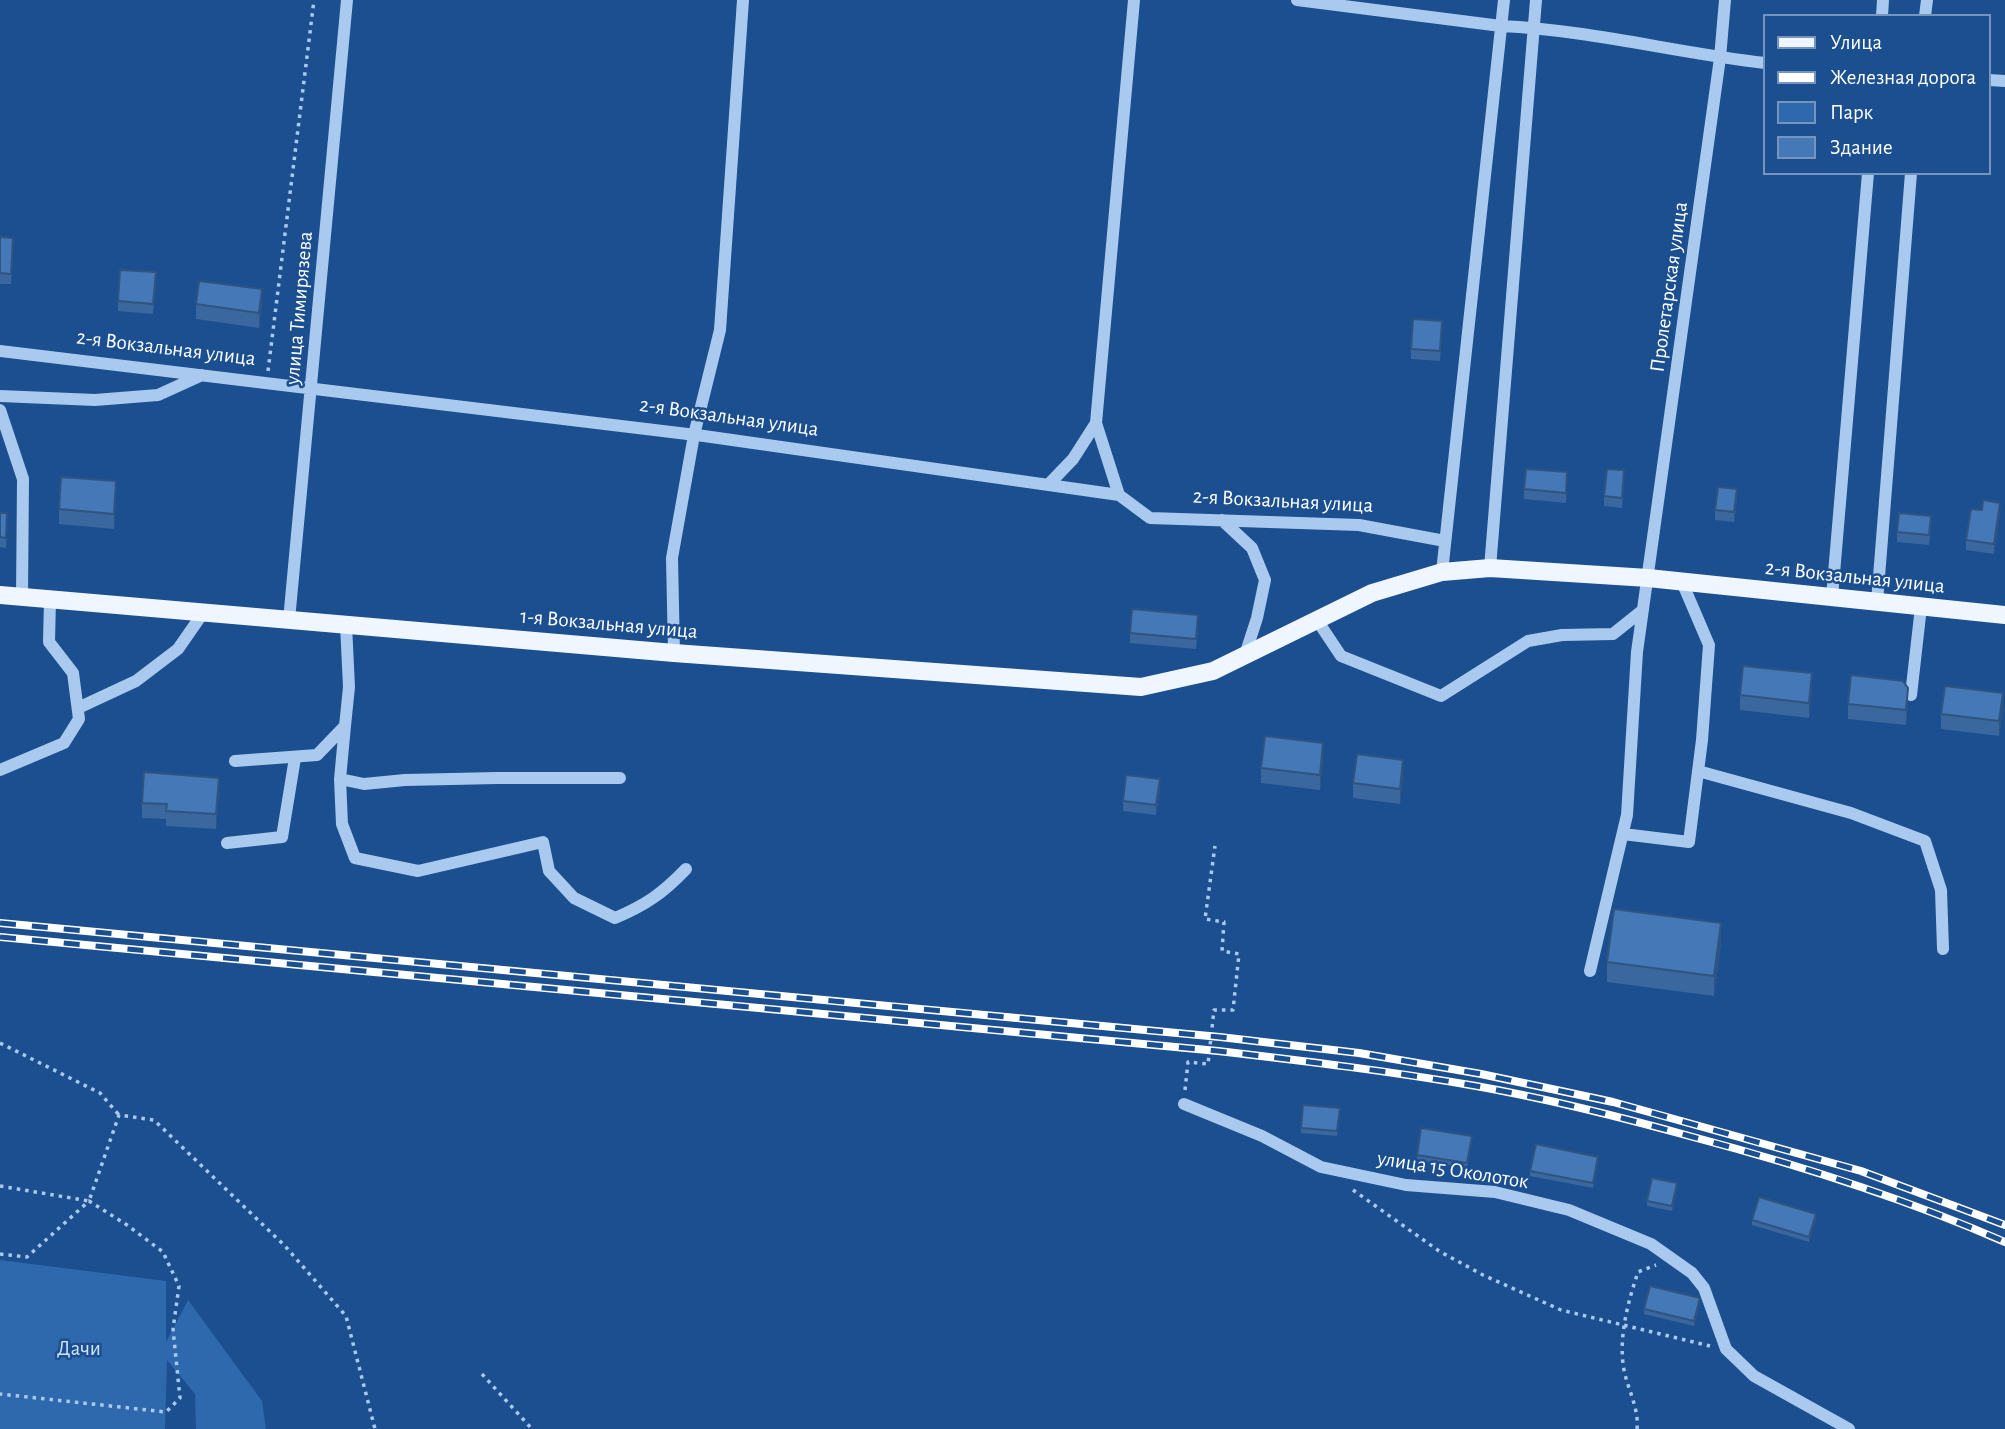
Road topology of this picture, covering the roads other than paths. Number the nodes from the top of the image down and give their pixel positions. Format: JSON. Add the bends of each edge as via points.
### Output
{"nodes":[{"id":1,"x":347,"y":0,"type":"edge"},
{"id":2,"x":743,"y":0,"type":"edge"},
{"id":3,"x":1134,"y":0,"type":"edge"},
{"id":4,"x":1297,"y":0,"type":"edge"},
{"id":5,"x":1504,"y":0,"type":"edge"},
{"id":6,"x":1536,"y":0,"type":"edge"},
{"id":7,"x":1725,"y":0,"type":"edge"},
{"id":8,"x":1324,"y":2,"type":"edge"},
{"id":9,"x":1502,"y":26,"type":"junction"},
{"id":10,"x":1533,"y":27,"type":"junction"},
{"id":11,"x":1720,"y":58,"type":"junction"},
{"id":12,"x":1764,"y":63,"type":"edge"},
{"id":13,"x":1868,"y":175,"type":"edge"},
{"id":14,"x":1911,"y":175,"type":"edge"},
{"id":15,"x":0,"y":351,"type":"edge"},
{"id":16,"x":202,"y":375,"type":"junction"},
{"id":17,"x":311,"y":389,"type":"junction"},
{"id":18,"x":0,"y":396,"type":"edge"},
{"id":19,"x":0,"y":410,"type":"edge"},
{"id":20,"x":1096,"y":423,"type":"junction"},
{"id":21,"x":694,"y":435,"type":"junction"},
{"id":22,"x":1048,"y":485,"type":"junction"},
{"id":23,"x":1119,"y":495,"type":"junction"},
{"id":24,"x":1222,"y":520,"type":"junction"},
{"id":25,"x":1445,"y":541,"type":"junction"},
{"id":26,"x":1490,"y":568,"type":"junction"},
{"id":27,"x":1442,"y":572,"type":"junction"},
{"id":28,"x":1648,"y":579,"type":"junction"},
{"id":29,"x":1682,"y":582,"type":"junction"},
{"id":30,"x":0,"y":595,"type":"edge"},
{"id":31,"x":22,"y":597,"type":"junction"},
{"id":32,"x":1832,"y":597,"type":"junction"},
{"id":33,"x":50,"y":600,"type":"junction"},
{"id":34,"x":1877,"y":602,"type":"junction"},
{"id":35,"x":1921,"y":607,"type":"junction"},
{"id":36,"x":1643,"y":610,"type":"junction"},
{"id":37,"x":203,"y":614,"type":"junction"},
{"id":38,"x":2005,"y":615,"type":"edge"},
{"id":39,"x":289,"y":620,"type":"junction"},
{"id":40,"x":1317,"y":620,"type":"junction"},
{"id":41,"x":346,"y":625,"type":"junction"},
{"id":42,"x":674,"y":653,"type":"junction"},
{"id":43,"x":1245,"y":655,"type":"junction"},
{"id":44,"x":1910,"y":695,"type":"edge"},
{"id":45,"x":78,"y":708,"type":"junction"},
{"id":46,"x":345,"y":726,"type":"junction"},
{"id":47,"x":295,"y":758,"type":"junction"},
{"id":48,"x":235,"y":761,"type":"dead end"},
{"id":49,"x":0,"y":770,"type":"edge"},
{"id":50,"x":1698,"y":772,"type":"junction"},
{"id":51,"x":620,"y":778,"type":"dead end"},
{"id":52,"x":340,"y":779,"type":"junction"},
{"id":53,"x":1623,"y":834,"type":"junction"},
{"id":54,"x":227,"y":843,"type":"dead end"},
{"id":55,"x":686,"y":869,"type":"dead end"},
{"id":56,"x":1943,"y":949,"type":"dead end"},
{"id":57,"x":1590,"y":971,"type":"dead end"},
{"id":58,"x":1184,"y":1104,"type":"road end"},
{"id":59,"x":1849,"y":1429,"type":"edge"}],
"edges":[{"from":1,"to":17,"type":"street","name":"улица Тимирязева"},
{"from":2,"to":21,"type":"street","via":[[720,330]]},
{"from":3,"to":20,"type":"street"},
{"from":4,"to":8,"type":"street"},
{"from":5,"to":9,"type":"street"},
{"from":6,"to":10,"type":"street"},
{"from":7,"to":11,"type":"street","name":"Пролетарская улица"},
{"from":8,"to":9,"type":"street"},
{"from":9,"to":10,"type":"street"},
{"from":9,"to":25,"type":"street"},
{"from":10,"to":11,"type":"street"},
{"from":10,"to":26,"type":"street"},
{"from":11,"to":12,"type":"street"},
{"from":11,"to":28,"type":"street","name":"Пролетарская улица"},
{"from":13,"to":32,"type":"street"},
{"from":14,"to":34,"type":"street"},
{"from":15,"to":16,"type":"street","name":"2-я Вокзальная улица"},
{"from":16,"to":17,"type":"street","name":"2-я Вокзальная улица"},
{"from":16,"to":18,"type":"street","via":[[158,395],[95,400]]},
{"from":17,"to":21,"type":"street","name":"2-я Вокзальная улица"},
{"from":17,"to":39,"type":"street","name":"улица Тимирязева"},
{"from":19,"to":31,"type":"street","via":[[23,479]]},
{"from":20,"to":22,"type":"street","via":[[1073,459]]},
{"from":20,"to":23,"type":"street"},
{"from":21,"to":22,"type":"street","name":"2-я Вокзальная улица"},
{"from":21,"to":42,"type":"street","via":[[672,558]]},
{"from":22,"to":23,"type":"street","name":"2-я Вокзальная улица"},
{"from":23,"to":24,"type":"street","name":"2-я Вокзальная улица","via":[[1150,518]]},
{"from":24,"to":25,"type":"street","name":"2-я Вокзальная улица","via":[[1359,525]]},
{"from":24,"to":43,"type":"street","via":[[1252,548],[1265,580]]},
{"from":25,"to":27,"type":"street"},
{"from":26,"to":27,"type":"main road","name":"2-я Вокзальная улица"},
{"from":26,"to":28,"type":"main road","name":"2-я Вокзальная улица"},
{"from":27,"to":40,"type":"main road","name":"2-я Вокзальная улица","via":[[1372,593]]},
{"from":28,"to":29,"type":"main road","name":"2-я Вокзальная улица"},
{"from":28,"to":36,"type":"street","name":"Пролетарская улица"},
{"from":29,"to":32,"type":"main road","name":"2-я Вокзальная улица"},
{"from":29,"to":50,"type":"street","via":[[1709,645]]},
{"from":30,"to":31,"type":"main road","name":"1-я Вокзальная улица"},
{"from":31,"to":33,"type":"main road","name":"1-я Вокзальная улица"},
{"from":32,"to":34,"type":"main road","name":"2-я Вокзальная улица"},
{"from":33,"to":37,"type":"main road","name":"1-я Вокзальная улица"},
{"from":33,"to":45,"type":"street","via":[[49,642],[73,673]]},
{"from":34,"to":35,"type":"main road","name":"2-я Вокзальная улица"},
{"from":35,"to":38,"type":"main road","name":"2-я Вокзальная улица"},
{"from":35,"to":44,"type":"street"},
{"from":36,"to":40,"type":"street","via":[[1613,634],[1528,641],[1441,696],[1341,656]]},
{"from":36,"to":53,"type":"street","name":"Пролетарская улица"},
{"from":37,"to":39,"type":"main road","name":"1-я Вокзальная улица"},
{"from":37,"to":45,"type":"street","via":[[178,649],[136,681]]},
{"from":39,"to":41,"type":"main road","name":"1-я Вокзальная улица"},
{"from":40,"to":43,"type":"main road","name":"1-я Вокзальная улица"},
{"from":41,"to":42,"type":"main road","name":"1-я Вокзальная улица"},
{"from":41,"to":46,"type":"street","via":[[349,687]]},
{"from":42,"to":43,"type":"main road","name":"1-я Вокзальная улица","via":[[1141,687],[1213,671]]},
{"from":45,"to":49,"type":"street","via":[[79,719],[64,743]]},
{"from":46,"to":47,"type":"street","via":[[317,755]]},
{"from":46,"to":52,"type":"street"},
{"from":47,"to":48,"type":"street"},
{"from":47,"to":54,"type":"street","via":[[282,837]]},
{"from":50,"to":53,"type":"street","via":[[1689,842]]},
{"from":50,"to":56,"type":"street","via":[[1852,813],[1925,841],[1941,890]]},
{"from":51,"to":52,"type":"street","via":[[365,784]]},
{"from":52,"to":55,"type":"street","via":[[342,824],[355,858],[418,871],[543,842],[549,871],[557,880],[575,898],[615,918],[645,905]]},
{"from":53,"to":57,"type":"street","name":"Пролетарская улица"},
{"from":58,"to":59,"type":"street","name":"улица 15 Околоток","via":[[1262,1136],[1321,1167],[1406,1185],[1495,1192],[1569,1210],[1651,1244],[1692,1273],[1704,1288],[1726,1349],[1754,1376]]}]}
